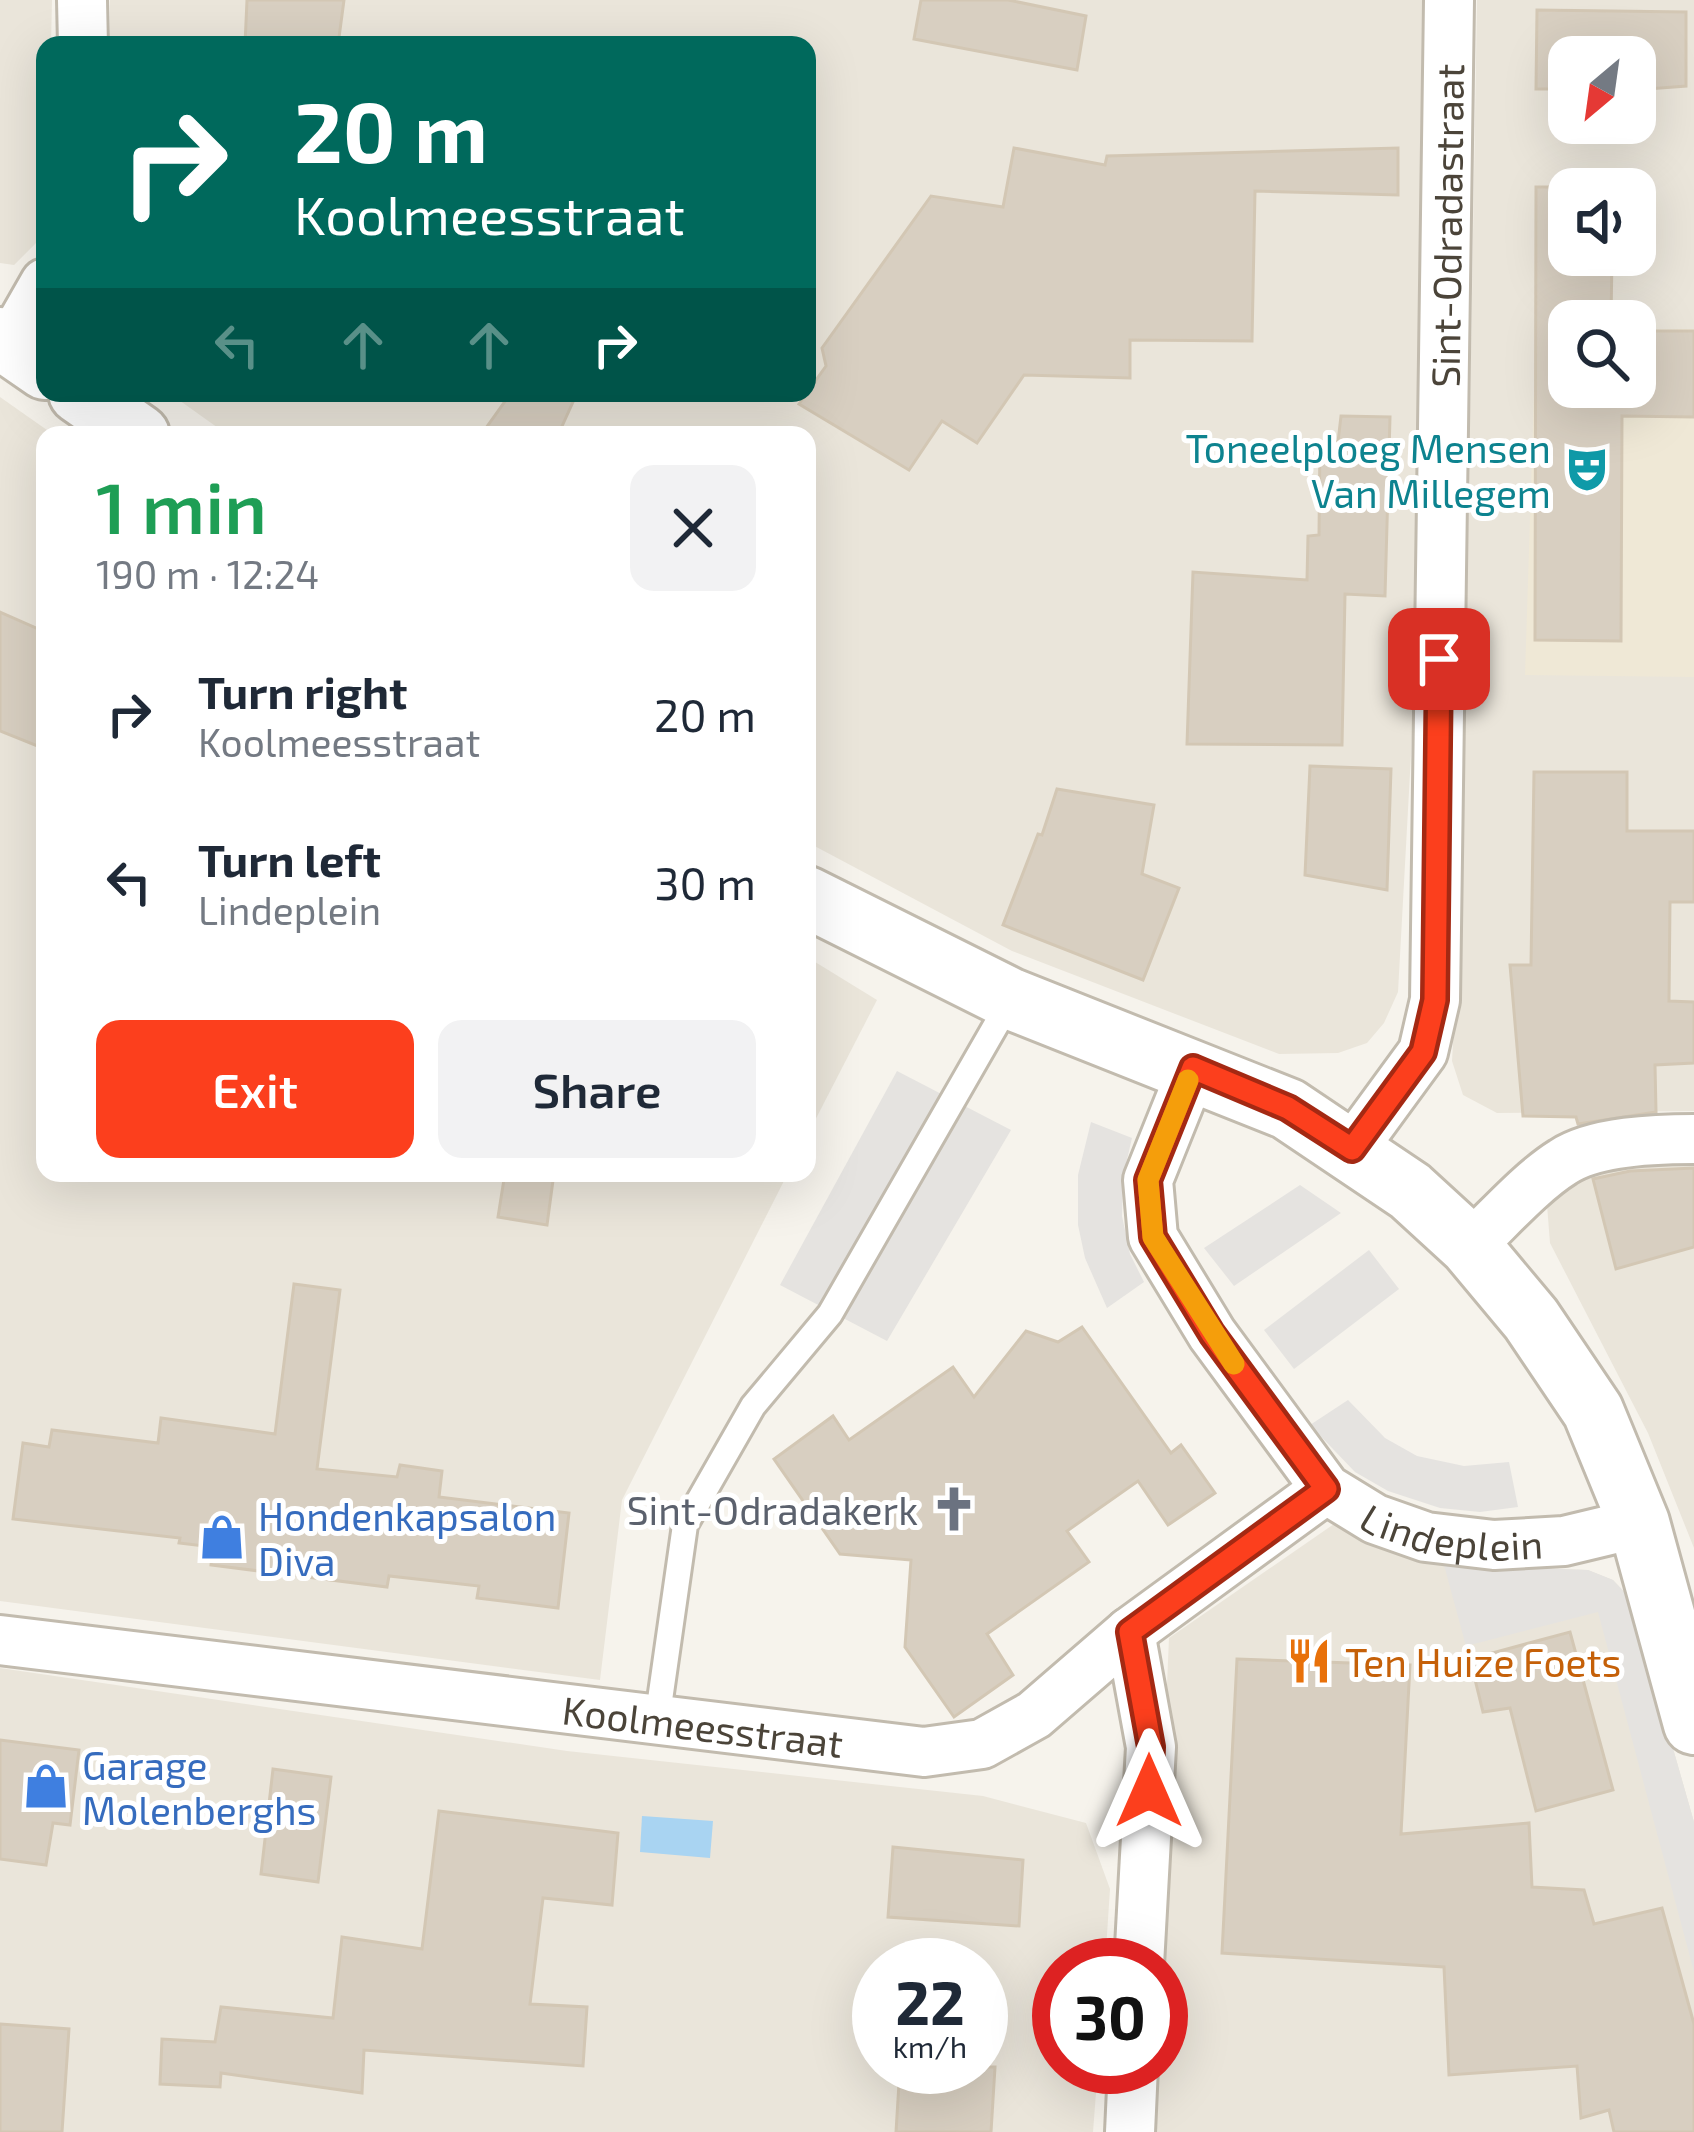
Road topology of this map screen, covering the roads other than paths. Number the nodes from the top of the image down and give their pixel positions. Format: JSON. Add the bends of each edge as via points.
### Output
{"nodes":[{"id":1,"x":82,"y":0,"type":"edge"},
{"id":2,"x":1449,"y":0,"type":"edge"},
{"id":3,"x":82,"y":36,"type":"edge"},
{"id":4,"x":36,"y":306,"type":"edge"},
{"id":5,"x":18,"y":350,"type":"edge"},
{"id":6,"x":93,"y":402,"type":"edge"},
{"id":7,"x":126,"y":426,"type":"edge"},
{"id":8,"x":816,"y":902,"type":"edge"},
{"id":9,"x":1011,"y":999,"type":"junction"},
{"id":10,"x":1193,"y":1068,"type":"junction"},
{"id":11,"x":1694,"y":1139,"type":"edge"},
{"id":12,"x":1352,"y":1149,"type":"junction"},
{"id":13,"x":1470,"y":1246,"type":"junction"},
{"id":14,"x":1326,"y":1489,"type":"junction"},
{"id":15,"x":1639,"y":1523,"type":"junction"},
{"id":16,"x":1130,"y":1632,"type":"junction"},
{"id":17,"x":0,"y":1640,"type":"edge"},
{"id":18,"x":657,"y":1721,"type":"junction"},
{"id":19,"x":1694,"y":1724,"type":"edge"},
{"id":20,"x":1140,"y":1938,"type":"edge"},
{"id":21,"x":1132,"y":2094,"type":"edge"},
{"id":22,"x":1130,"y":2132,"type":"edge"}],
"edges":[{"from":1,"to":3,"type":"street"},
{"from":2,"to":12,"type":"street","name":"Sint-Odradastraat","via":[[1435,1000],[1423,1052]]},
{"from":4,"to":5,"type":"street"},
{"from":6,"to":7,"type":"street"},
{"from":8,"to":9,"type":"street"},
{"from":9,"to":10,"type":"street"},
{"from":9,"to":18,"type":"lane","via":[[830,1314],[753,1406],[685,1526]]},
{"from":10,"to":12,"type":"street","via":[[1288,1108]]},
{"from":10,"to":14,"type":"street","name":"Lindeplein","via":[[1148,1180],[1153,1237],[1212,1334]]},
{"from":11,"to":13,"type":"street","via":[[1651,1139],[1562,1162]]},
{"from":12,"to":13,"type":"street"},
{"from":13,"to":15,"type":"street","via":[[1593,1411]]},
{"from":14,"to":15,"type":"street","name":"Lindeplein","via":[[1376,1520],[1426,1537],[1493,1545],[1564,1541]]},
{"from":14,"to":16,"type":"street","name":"Koolmeesstraat"},
{"from":15,"to":19,"type":"street"},
{"from":16,"to":18,"type":"street","name":"Koolmeesstraat","via":[[1034,1714],[982,1744],[924,1752]]},
{"from":16,"to":20,"type":"street","via":[[1151,1747]]},
{"from":17,"to":18,"type":"street","name":"Koolmeesstraat"},
{"from":21,"to":22,"type":"street"}]}
